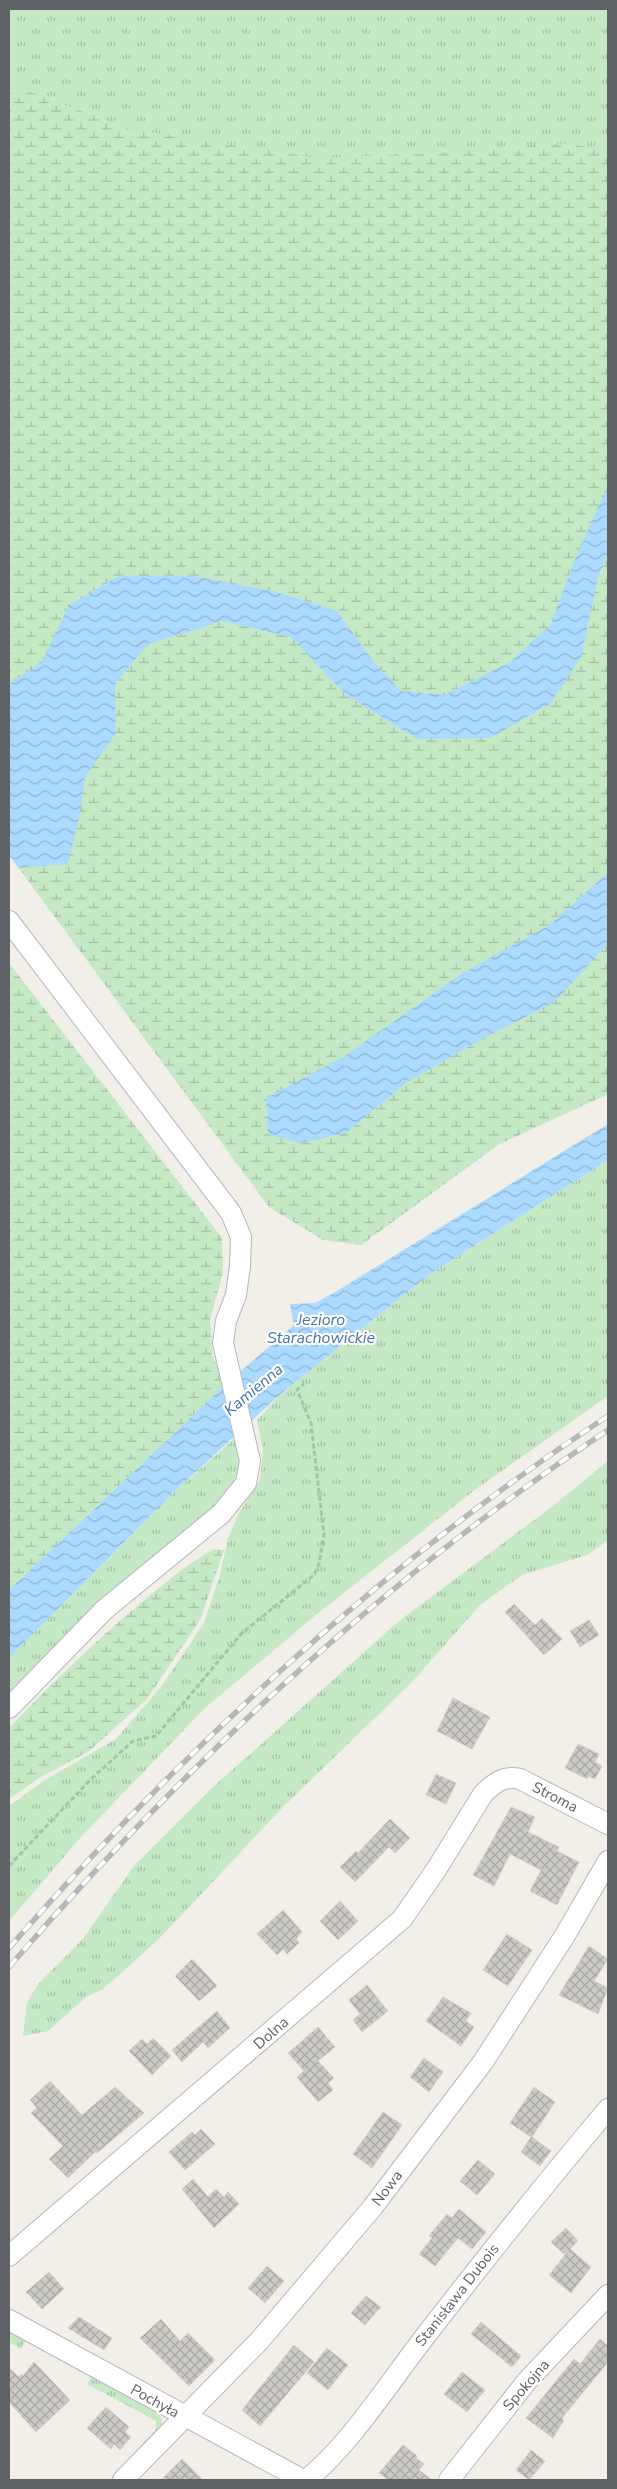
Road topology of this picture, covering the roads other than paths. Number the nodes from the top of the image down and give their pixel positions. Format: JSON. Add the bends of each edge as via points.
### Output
{"nodes":[{"id":1,"x":9,"y":921,"type":"edge"},
{"id":2,"x":9,"y":1708,"type":"edge"},
{"id":3,"x":500,"y":1780,"type":"joint"},
{"id":4,"x":608,"y":1824,"type":"edge"},
{"id":5,"x":608,"y":1861,"type":"edge"},
{"id":6,"x":608,"y":2109,"type":"edge"},
{"id":7,"x":9,"y":2256,"type":"edge"},
{"id":8,"x":608,"y":2296,"type":"edge"},
{"id":9,"x":9,"y":2320,"type":"edge"},
{"id":10,"x":186,"y":2418,"type":"junction"},
{"id":11,"x":123,"y":2480,"type":"edge"},
{"id":12,"x":305,"y":2480,"type":"edge"},
{"id":13,"x":449,"y":2480,"type":"edge"}],
"edges":[{"from":1,"to":2,"type":"street","via":[[232,1213],[241,1237],[240,1266],[223,1343],[250,1461],[246,1484],[221,1514],[104,1610]]},
{"from":3,"to":4,"type":"street","name":"Stroma","via":[[520,1779]]},
{"from":3,"to":7,"type":"street","name":"Dolna","via":[[482,1794],[402,1920]]},
{"from":5,"to":10,"type":"street","name":"Nowa","via":[[564,1937],[472,2077],[372,2208],[260,2340]]},
{"from":6,"to":12,"type":"street","name":"Stanisława Dubois","via":[[523,2210],[359,2422],[319,2470]]},
{"from":8,"to":13,"type":"street","name":"Spokojna","via":[[527,2381]]},
{"from":9,"to":10,"type":"street","name":"Pochyła"},
{"from":10,"to":11,"type":"street","name":"Nowa"},
{"from":10,"to":12,"type":"street","name":"Pochyła"}]}
